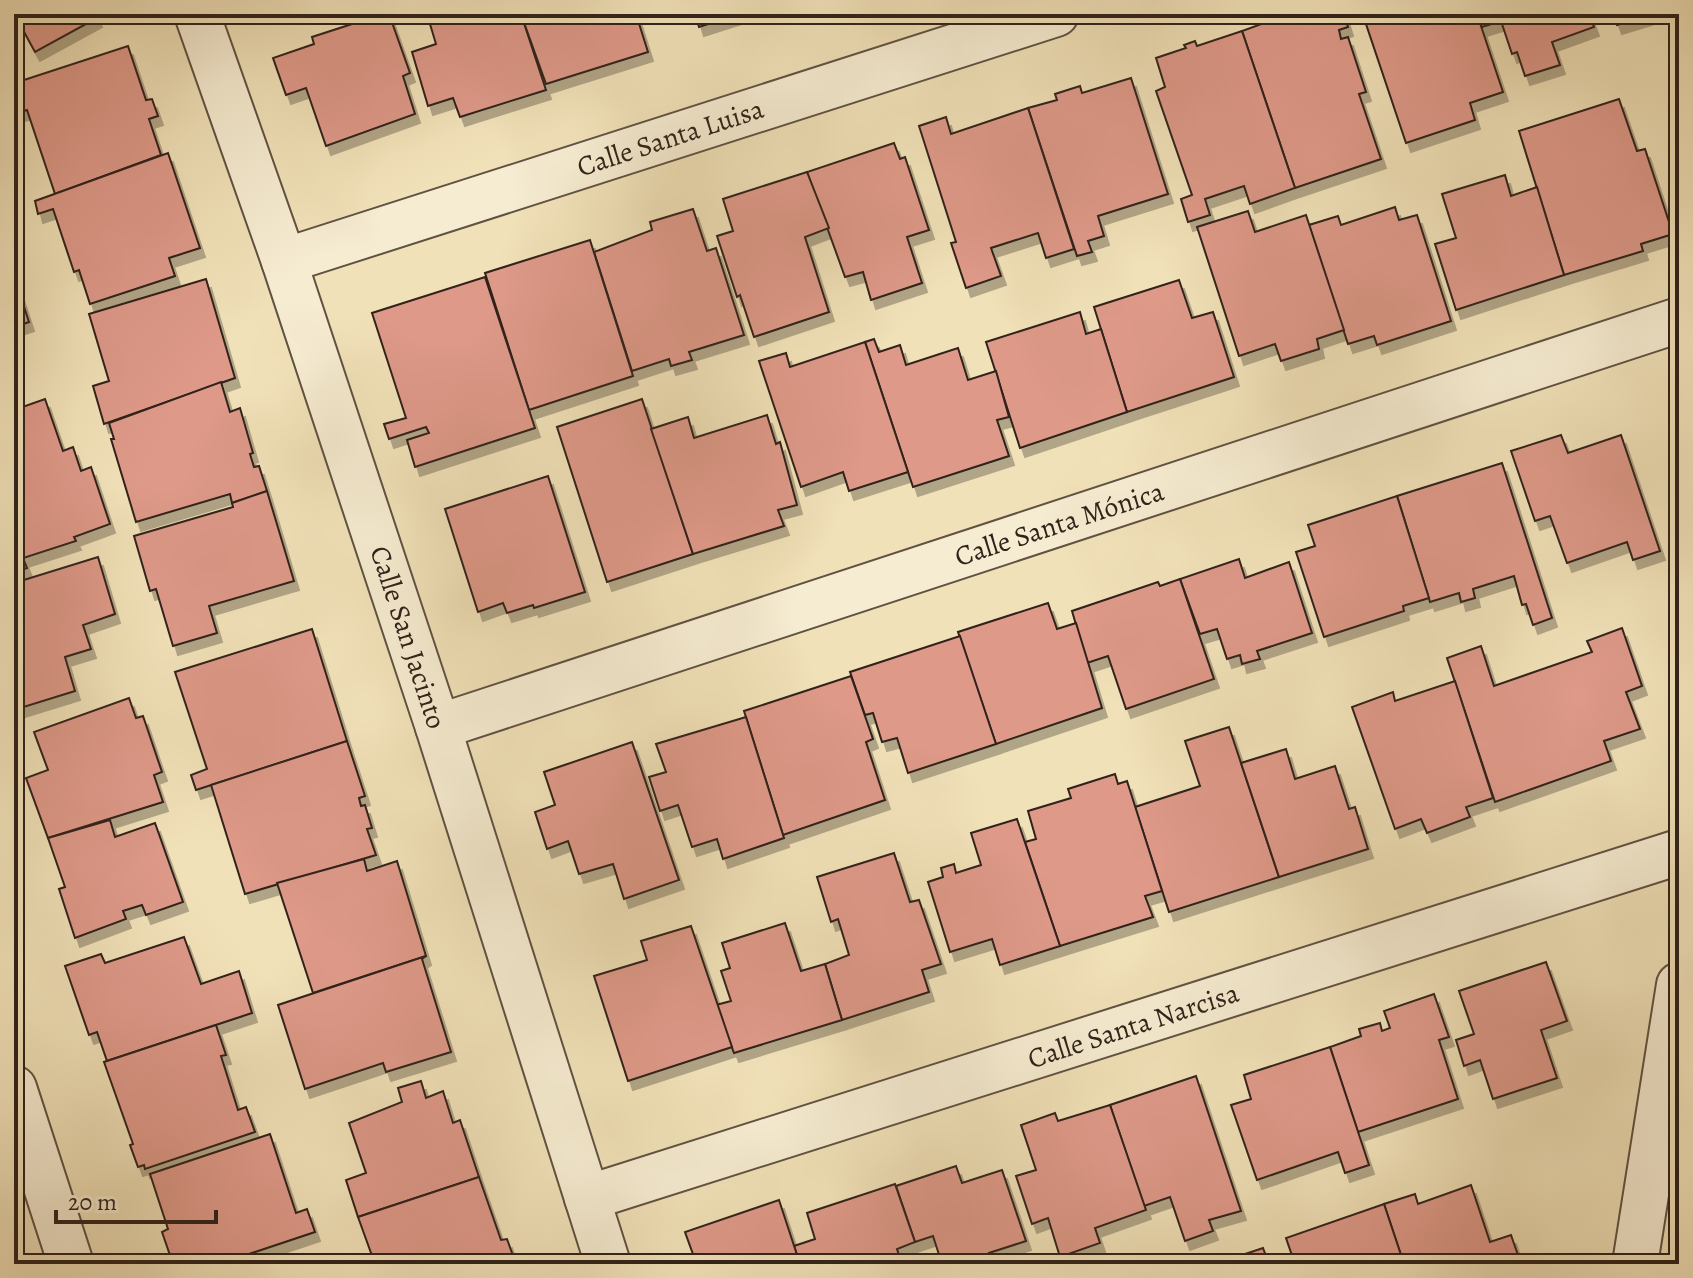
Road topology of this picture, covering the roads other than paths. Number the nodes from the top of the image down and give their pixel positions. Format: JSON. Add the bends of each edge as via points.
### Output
{"nodes":[{"id":1,"x":197,"y":14,"type":"edge"},
{"id":2,"x":1056,"y":14,"type":"edge"},
{"id":3,"x":284,"y":261,"type":"junction"},
{"id":4,"x":1679,"y":320,"type":"edge"},
{"id":5,"x":438,"y":727,"type":"junction"},
{"id":6,"x":1679,"y":852,"type":"edge"},
{"id":7,"x":1679,"y":985,"type":"edge"},
{"id":8,"x":14,"y":1088,"type":"edge"},
{"id":9,"x":587,"y":1198,"type":"junction"},
{"id":10,"x":71,"y":1264,"type":"edge"},
{"id":11,"x":608,"y":1264,"type":"edge"},
{"id":12,"x":1635,"y":1264,"type":"edge"}],
"edges":[{"from":1,"to":3,"type":"street","name":"Calle San Jacinto"},
{"from":2,"to":3,"type":"street","name":"Calle Santa Luisa"},
{"from":3,"to":5,"type":"street","name":"Calle San Jacinto"},
{"from":4,"to":5,"type":"street","name":"Calle Santa Mónica"},
{"from":5,"to":9,"type":"street","name":"Calle San Jacinto"},
{"from":6,"to":9,"type":"street","name":"Calle Santa Narcisa"},
{"from":7,"to":12,"type":"street"},
{"from":8,"to":10,"type":"street"},
{"from":9,"to":11,"type":"street","name":"Calle San Jacinto"}]}
